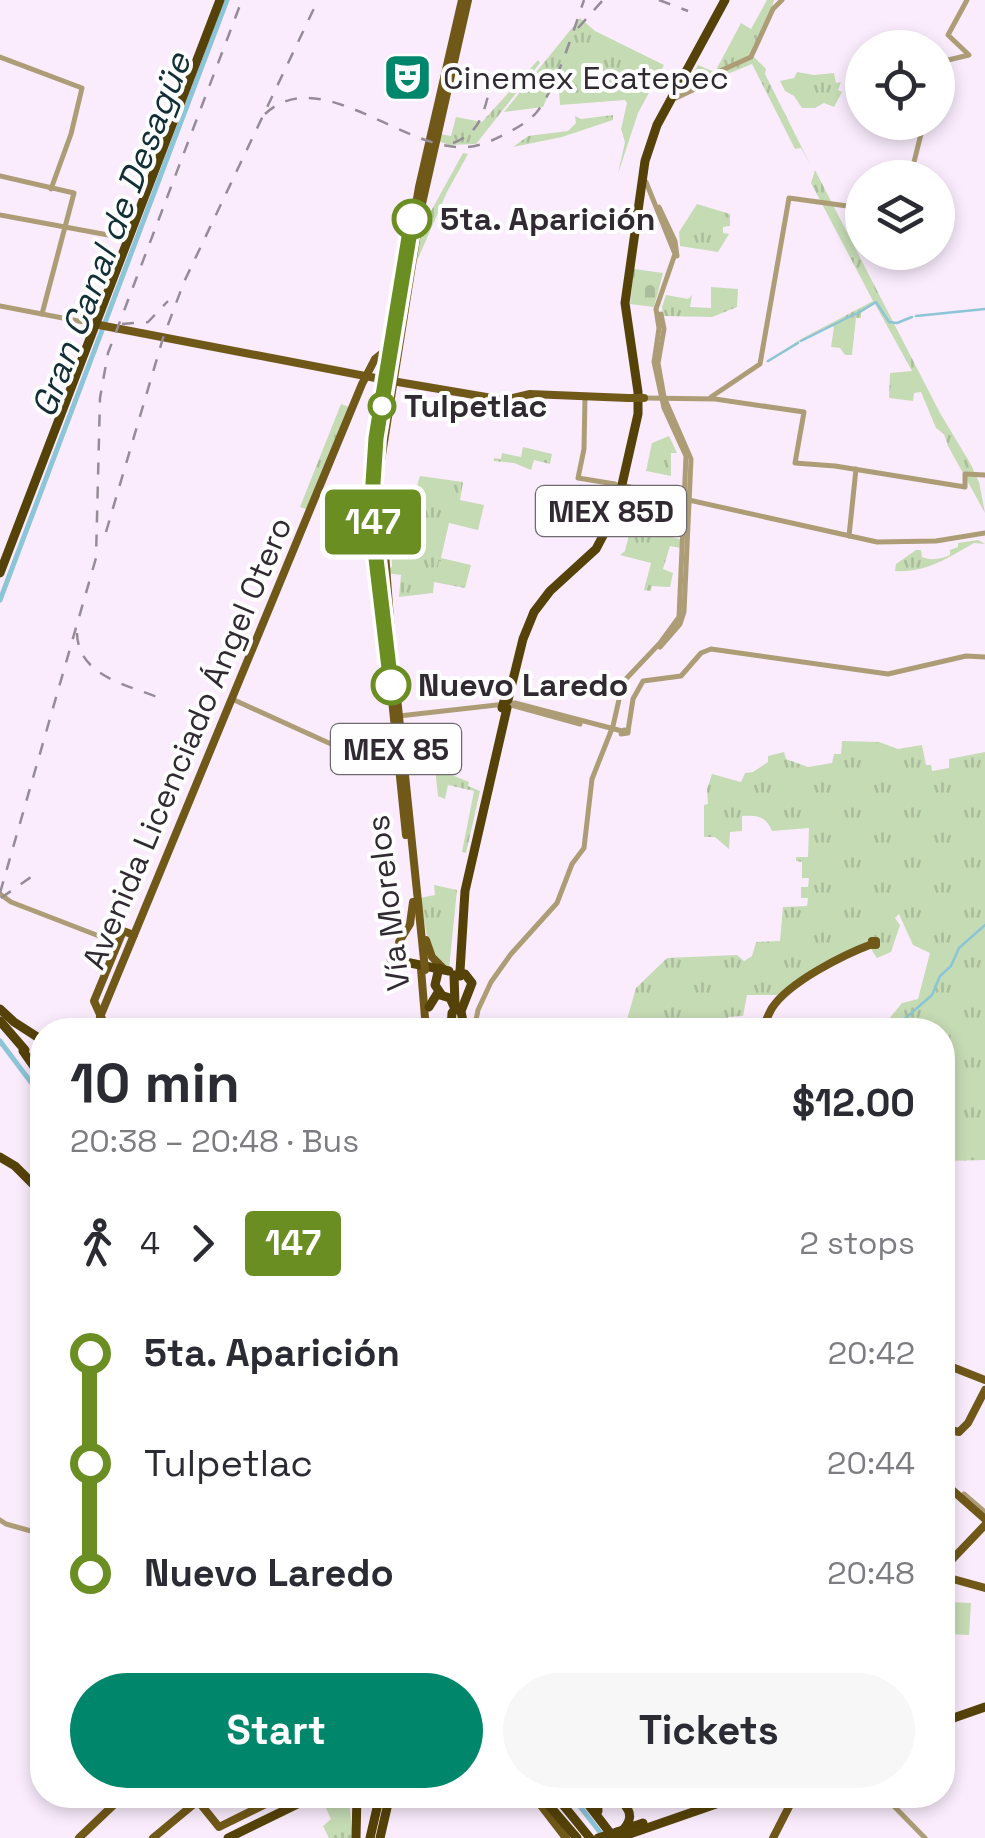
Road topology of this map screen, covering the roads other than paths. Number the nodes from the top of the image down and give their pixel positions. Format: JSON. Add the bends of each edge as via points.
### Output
{"nodes":[{"id":1,"x":219,"y":0,"type":"edge"},
{"id":2,"x":465,"y":0,"type":"edge"},
{"id":3,"x":722,"y":0,"type":"edge"},
{"id":4,"x":782,"y":0,"type":"edge"},
{"id":5,"x":967,"y":0,"type":"edge"},
{"id":6,"x":951,"y":30,"type":"edge"},
{"id":7,"x":955,"y":42,"type":"edge"},
{"id":8,"x":0,"y":57,"type":"edge"},
{"id":9,"x":955,"y":58,"type":"edge"},
{"id":10,"x":0,"y":176,"type":"edge"},
{"id":11,"x":51,"y":188,"type":"junction"},
{"id":12,"x":845,"y":206,"type":"edge"},
{"id":13,"x":0,"y":215,"type":"edge"},
{"id":14,"x":65,"y":227,"type":"junction"},
{"id":15,"x":119,"y":236,"type":"dead end"},
{"id":16,"x":0,"y":306,"type":"edge"},
{"id":17,"x":42,"y":314,"type":"junction"},
{"id":18,"x":94,"y":324,"type":"joint"},
{"id":19,"x":392,"y":346,"type":"junction"},
{"id":20,"x":366,"y":376,"type":"junction"},
{"id":21,"x":389,"y":381,"type":"junction"},
{"id":22,"x":585,"y":397,"type":"junction"},
{"id":23,"x":662,"y":397,"type":"junction"},
{"id":24,"x":644,"y":398,"type":"joint"},
{"id":25,"x":708,"y":399,"type":"junction"},
{"id":26,"x":856,"y":469,"type":"junction"},
{"id":27,"x":985,"y":474,"type":"edge"},
{"id":28,"x":615,"y":484,"type":"dead end"},
{"id":29,"x":626,"y":486,"type":"dead end"},
{"id":30,"x":688,"y":500,"type":"junction"},
{"id":31,"x":985,"y":533,"type":"edge"},
{"id":32,"x":848,"y":536,"type":"junction"},
{"id":33,"x":379,"y":546,"type":"junction"},
{"id":34,"x":685,"y":555,"type":"junction"},
{"id":35,"x":0,"y":570,"type":"edge"},
{"id":36,"x":985,"y":657,"type":"edge"},
{"id":37,"x":232,"y":699,"type":"junction"},
{"id":38,"x":505,"y":705,"type":"junction"},
{"id":39,"x":399,"y":716,"type":"junction"},
{"id":40,"x":611,"y":731,"type":"junction"},
{"id":41,"x":397,"y":766,"type":"junction"},
{"id":42,"x":0,"y":894,"type":"edge"},
{"id":43,"x":416,"y":901,"type":"junction"},
{"id":44,"x":134,"y":935,"type":"junction"},
{"id":45,"x":418,"y":940,"type":"junction"},
{"id":46,"x":118,"y":944,"type":"junction"},
{"id":47,"x":872,"y":944,"type":"dead end"},
{"id":48,"x":391,"y":959,"type":"dead end"},
{"id":49,"x":421,"y":967,"type":"junction"},
{"id":50,"x":453,"y":972,"type":"junction"},
{"id":51,"x":441,"y":994,"type":"junction"},
{"id":52,"x":429,"y":1006,"type":"junction"},
{"id":53,"x":458,"y":1010,"type":"junction"},
{"id":54,"x":100,"y":1018,"type":"joint"},
{"id":55,"x":427,"y":1018,"type":"edge"},
{"id":56,"x":428,"y":1018,"type":"edge"},
{"id":57,"x":455,"y":1018,"type":"edge"},
{"id":58,"x":470,"y":1018,"type":"edge"},
{"id":59,"x":768,"y":1018,"type":"edge"},
{"id":60,"x":0,"y":1022,"type":"edge"},
{"id":61,"x":30,"y":1033,"type":"edge"},
{"id":62,"x":30,"y":1036,"type":"edge"},
{"id":63,"x":26,"y":1052,"type":"junction"},
{"id":64,"x":30,"y":1055,"type":"edge"},
{"id":65,"x":30,"y":1058,"type":"edge"},
{"id":66,"x":0,"y":1159,"type":"edge"},
{"id":67,"x":30,"y":1182,"type":"edge"},
{"id":68,"x":955,"y":1368,"type":"edge"},
{"id":69,"x":985,"y":1380,"type":"edge"},
{"id":70,"x":985,"y":1390,"type":"edge"},
{"id":71,"x":955,"y":1431,"type":"edge"},
{"id":72,"x":955,"y":1491,"type":"edge"},
{"id":73,"x":955,"y":1494,"type":"edge"},
{"id":74,"x":984,"y":1519,"type":"edge"},
{"id":75,"x":0,"y":1520,"type":"edge"},
{"id":76,"x":30,"y":1531,"type":"edge"},
{"id":77,"x":955,"y":1558,"type":"edge"},
{"id":78,"x":955,"y":1581,"type":"edge"},
{"id":79,"x":985,"y":1591,"type":"edge"},
{"id":80,"x":985,"y":1710,"type":"edge"},
{"id":81,"x":955,"y":1720,"type":"edge"},
{"id":82,"x":110,"y":1808,"type":"edge"},
{"id":83,"x":189,"y":1808,"type":"edge"},
{"id":84,"x":256,"y":1808,"type":"edge"},
{"id":85,"x":268,"y":1808,"type":"edge"},
{"id":86,"x":289,"y":1808,"type":"edge"},
{"id":87,"x":295,"y":1808,"type":"edge"},
{"id":88,"x":354,"y":1808,"type":"edge"},
{"id":89,"x":357,"y":1808,"type":"edge"},
{"id":90,"x":382,"y":1808,"type":"edge"},
{"id":91,"x":385,"y":1808,"type":"edge"},
{"id":92,"x":544,"y":1808,"type":"edge"},
{"id":93,"x":545,"y":1808,"type":"edge"},
{"id":94,"x":566,"y":1808,"type":"edge"},
{"id":95,"x":568,"y":1808,"type":"edge"},
{"id":96,"x":595,"y":1808,"type":"edge"},
{"id":97,"x":596,"y":1808,"type":"edge"},
{"id":98,"x":598,"y":1808,"type":"edge"},
{"id":99,"x":627,"y":1808,"type":"edge"},
{"id":100,"x":630,"y":1808,"type":"edge"},
{"id":101,"x":692,"y":1808,"type":"edge"},
{"id":102,"x":704,"y":1808,"type":"edge"},
{"id":103,"x":789,"y":1808,"type":"edge"},
{"id":104,"x":895,"y":1808,"type":"edge"},
{"id":105,"x":598,"y":1811,"type":"junction"},
{"id":106,"x":570,"y":1814,"type":"junction"},
{"id":107,"x":549,"y":1815,"type":"junction"},
{"id":108,"x":258,"y":1823,"type":"junction"},
{"id":109,"x":356,"y":1823,"type":"junction"},
{"id":110,"x":651,"y":1823,"type":"junction"},
{"id":111,"x":218,"y":1826,"type":"edge"},
{"id":112,"x":621,"y":1835,"type":"edge"},
{"id":113,"x":79,"y":1838,"type":"edge"},
{"id":114,"x":153,"y":1838,"type":"edge"},
{"id":115,"x":228,"y":1838,"type":"edge"},
{"id":116,"x":356,"y":1838,"type":"edge"},
{"id":117,"x":376,"y":1838,"type":"edge"},
{"id":118,"x":569,"y":1838,"type":"edge"},
{"id":119,"x":594,"y":1838,"type":"edge"},
{"id":120,"x":652,"y":1838,"type":"edge"},
{"id":121,"x":772,"y":1838,"type":"edge"},
{"id":122,"x":925,"y":1838,"type":"edge"}],
"edges":[{"from":1,"to":35,"type":"highway","bridge":true},
{"from":2,"to":19,"type":"main road","name":"Vía Morelos","number":"MEX 85","via":[[419,186]]},
{"from":2,"to":21,"type":"main road","name":"Vía Morelos","number":"MEX 85"},
{"from":3,"to":38,"type":"highway","number":"MEX 85D","via":[[642,152],[623,289],[634,403],[610,515],[597,540],[530,610]]},
{"from":4,"to":23,"type":"street","via":[[751,57],[679,95],[656,140],[646,184],[678,248],[660,305]]},
{"from":5,"to":6,"type":"street"},
{"from":7,"to":9,"type":"street","via":[[969,55]]},
{"from":8,"to":11,"type":"street","via":[[82,88]]},
{"from":10,"to":11,"type":"street"},
{"from":11,"to":14,"type":"street","via":[[74,192]]},
{"from":12,"to":25,"type":"street","via":[[789,198],[760,364]]},
{"from":13,"to":14,"type":"street"},
{"from":14,"to":15,"type":"street"},
{"from":14,"to":17,"type":"street"},
{"from":16,"to":17,"type":"street"},
{"from":17,"to":18,"type":"street"},
{"from":18,"to":20,"type":"main road","bridge":true},
{"from":19,"to":20,"type":"main road","name":"Avenida Licenciado Ángel Otero"},
{"from":19,"to":21,"type":"main road","name":"Vía Morelos","number":"MEX 85"},
{"from":20,"to":21,"type":"main road"},
{"from":20,"to":37,"type":"main road","name":"Avenida Licenciado Ángel Otero"},
{"from":21,"to":22,"type":"main road","via":[[504,400],[530,394]]},
{"from":21,"to":33,"type":"main road","name":"Vía Morelos","number":"MEX 85","via":[[374,459]]},
{"from":22,"to":24,"type":"main road","bridge":true},
{"from":22,"to":28,"type":"street","via":[[578,478]]},
{"from":23,"to":24,"type":"street"},
{"from":23,"to":25,"type":"street"},
{"from":23,"to":30,"type":"street","via":[[686,456]]},
{"from":25,"to":26,"type":"street","via":[[804,412],[795,463]]},
{"from":26,"to":27,"type":"street","via":[[965,486],[965,474]]},
{"from":26,"to":32,"type":"street"},
{"from":29,"to":30,"type":"street"},
{"from":30,"to":32,"type":"street"},
{"from":30,"to":34,"type":"street"},
{"from":31,"to":32,"type":"street","via":[[907,543]]},
{"from":33,"to":39,"type":"main road","name":"Vía Morelos","number":"MEX 85"},
{"from":33,"to":41,"type":"main road","name":"Vía Morelos","number":"MEX 85"},
{"from":34,"to":40,"type":"street","via":[[678,620],[623,682]]},
{"from":34,"to":40,"type":"street","via":[[684,621],[628,678]]},
{"from":36,"to":40,"type":"street","via":[[888,674],[718,649],[702,653],[681,676],[643,681],[624,732]]},
{"from":37,"to":41,"type":"street","via":[[372,762]]},
{"from":37,"to":44,"type":"main road","name":"Avenida Licenciado Ángel Otero"},
{"from":38,"to":39,"type":"street"},
{"from":38,"to":40,"type":"street"},
{"from":38,"to":50,"type":"highway","number":"MEX 85D","via":[[457,908]]},
{"from":39,"to":43,"type":"main road","name":"Vía Morelos","number":"MEX 85"},
{"from":40,"to":58,"type":"street","via":[[592,779],[584,848],[557,904],[511,954]]},
{"from":41,"to":43,"type":"main road","name":"Vía Morelos","number":"MEX 85"},
{"from":42,"to":46,"type":"street"},
{"from":43,"to":45,"type":"main road","name":"Vía Morelos","number":"MEX 85"},
{"from":43,"to":49,"type":"main road","name":"Vía Morelos","number":"MEX 85"},
{"from":43,"to":49,"type":"main road","via":[[398,942]]},
{"from":43,"to":50,"type":"main road","via":[[428,948]]},
{"from":44,"to":46,"type":"main road","via":[[123,931]]},
{"from":44,"to":54,"type":"main road","name":"Avenida Licenciado Ángel Otero"},
{"from":45,"to":49,"type":"main road","name":"Vía Morelos","number":"MEX 85"},
{"from":45,"to":49,"type":"main road","via":[[410,932],[401,949]]},
{"from":46,"to":54,"type":"main road","via":[[94,1002]]},
{"from":47,"to":59,"type":"main road","via":[[818,970],[775,1004]]},
{"from":48,"to":49,"type":"highway"},
{"from":49,"to":50,"type":"highway"},
{"from":49,"to":50,"type":"highway"},
{"from":49,"to":51,"type":"highway"},
{"from":49,"to":52,"type":"main road","name":"Vía Morelos","number":"MEX 85"},
{"from":49,"to":55,"type":"main road","name":"Vía Morelos","number":"MEX 85"},
{"from":50,"to":53,"type":"highway","number":"MEX 85D"},
{"from":50,"to":53,"type":"highway","via":[[472,982]]},
{"from":51,"to":52,"type":"highway"},
{"from":51,"to":53,"type":"highway"},
{"from":52,"to":56,"type":"main road","name":"Vía Morelos","number":"MEX 85"},
{"from":53,"to":57,"type":"highway"},
{"from":60,"to":61,"type":"highway"},
{"from":60,"to":62,"type":"highway"},
{"from":60,"to":63,"type":"highway","bridge":true},
{"from":63,"to":64,"type":"highway"},
{"from":63,"to":65,"type":"highway"},
{"from":66,"to":67,"type":"highway"},
{"from":68,"to":69,"type":"main road"},
{"from":70,"to":71,"type":"main road","via":[[968,1423]]},
{"from":72,"to":74,"type":"main road"},
{"from":73,"to":74,"type":"main road"},
{"from":74,"to":77,"type":"main road"},
{"from":75,"to":76,"type":"street"},
{"from":78,"to":79,"type":"main road"},
{"from":80,"to":81,"type":"highway"},
{"from":82,"to":113,"type":"main road"},
{"from":83,"to":114,"type":"main road"},
{"from":84,"to":111,"type":"main road"},
{"from":85,"to":111,"type":"highway"},
{"from":86,"to":108,"type":"highway"},
{"from":87,"to":108,"type":"highway"},
{"from":88,"to":109,"type":"highway"},
{"from":89,"to":109,"type":"highway"},
{"from":90,"to":117,"type":"highway"},
{"from":91,"to":117,"type":"highway"},
{"from":92,"to":107,"type":"main road"},
{"from":93,"to":118,"type":"highway","bridge":true},
{"from":94,"to":106,"type":"highway"},
{"from":95,"to":119,"type":"highway"},
{"from":96,"to":105,"type":"highway"},
{"from":97,"to":112,"type":"highway"},
{"from":98,"to":105,"type":"highway"},
{"from":99,"to":112,"type":"highway","via":[[630,1820]]},
{"from":100,"to":110,"type":"highway"},
{"from":101,"to":110,"type":"highway"},
{"from":102,"to":110,"type":"highway"},
{"from":103,"to":121,"type":"main road"},
{"from":104,"to":122,"type":"street"},
{"from":105,"to":112,"type":"highway"},
{"from":106,"to":107,"type":"highway","via":[[562,1809]]},
{"from":106,"to":119,"type":"highway"},
{"from":107,"to":118,"type":"main road"},
{"from":108,"to":115,"type":"highway"},
{"from":109,"to":116,"type":"highway"},
{"from":110,"to":112,"type":"highway"},
{"from":110,"to":120,"type":"main road"},
{"from":112,"to":119,"type":"highway","bridge":true},
{"from":112,"to":120,"type":"main road"}]}
